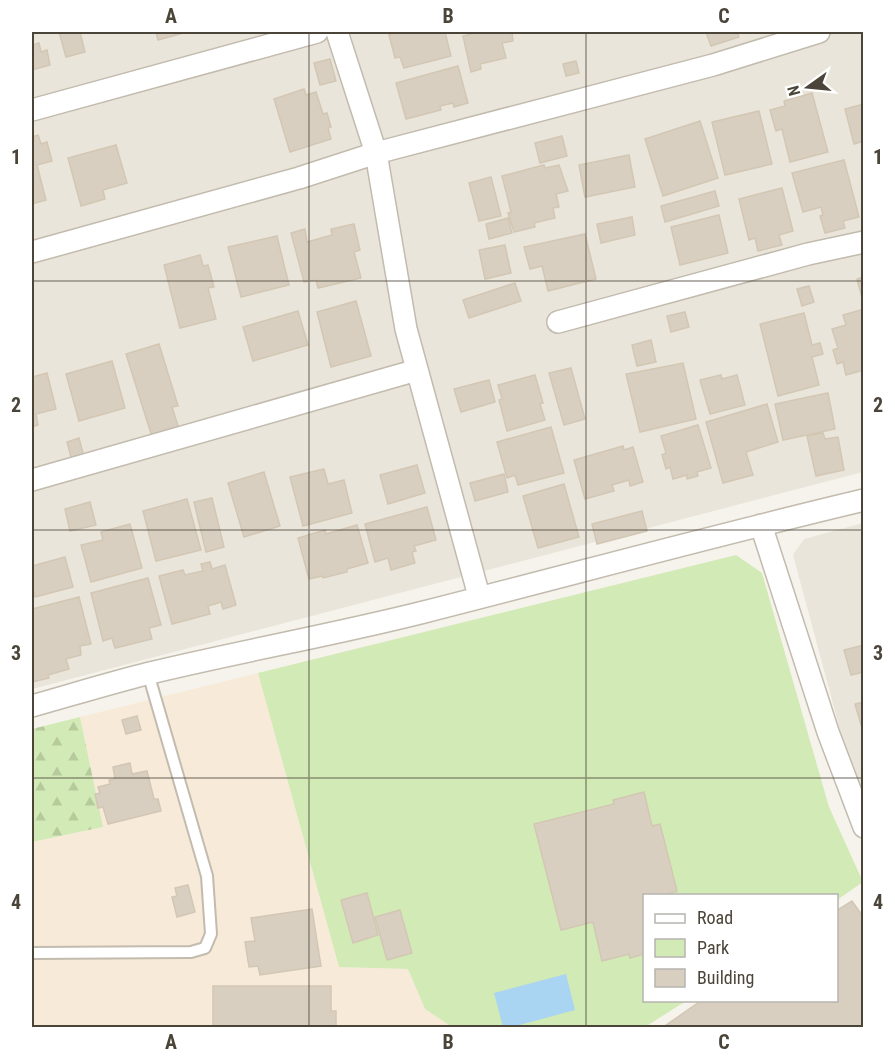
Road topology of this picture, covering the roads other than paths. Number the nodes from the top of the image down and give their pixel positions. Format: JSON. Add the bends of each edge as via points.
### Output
{"nodes":[{"id":1,"x":317,"y":32,"type":"edge"},
{"id":2,"x":337,"y":32,"type":"edge"},
{"id":3,"x":819,"y":32,"type":"edge"},
{"id":4,"x":32,"y":110,"type":"edge"},
{"id":5,"x":376,"y":153,"type":"junction"},
{"id":6,"x":864,"y":242,"type":"edge"},
{"id":7,"x":32,"y":252,"type":"edge"},
{"id":8,"x":558,"y":322,"type":"dead end"},
{"id":9,"x":417,"y":370,"type":"junction"},
{"id":10,"x":32,"y":480,"type":"edge"},
{"id":11,"x":864,"y":500,"type":"edge"},
{"id":12,"x":761,"y":525,"type":"junction"},
{"id":13,"x":479,"y":597,"type":"junction"},
{"id":14,"x":148,"y":674,"type":"junction"},
{"id":15,"x":32,"y":706,"type":"edge"},
{"id":16,"x":864,"y":827,"type":"edge"},
{"id":17,"x":32,"y":953,"type":"edge"}],
"edges":[{"from":1,"to":4,"type":"street"},
{"from":2,"to":5,"type":"street"},
{"from":3,"to":5,"type":"street","via":[[713,65]]},
{"from":5,"to":7,"type":"street"},
{"from":5,"to":9,"type":"street","via":[[396,277]]},
{"from":6,"to":8,"type":"street"},
{"from":9,"to":10,"type":"street"},
{"from":9,"to":13,"type":"street"},
{"from":11,"to":12,"type":"street"},
{"from":12,"to":13,"type":"street"},
{"from":12,"to":16,"type":"street","via":[[828,732]]},
{"from":13,"to":14,"type":"street"},
{"from":14,"to":15,"type":"street"},
{"from":14,"to":17,"type":"lane","via":[[207,876],[211,934],[206,948],[191,952]]}]}
